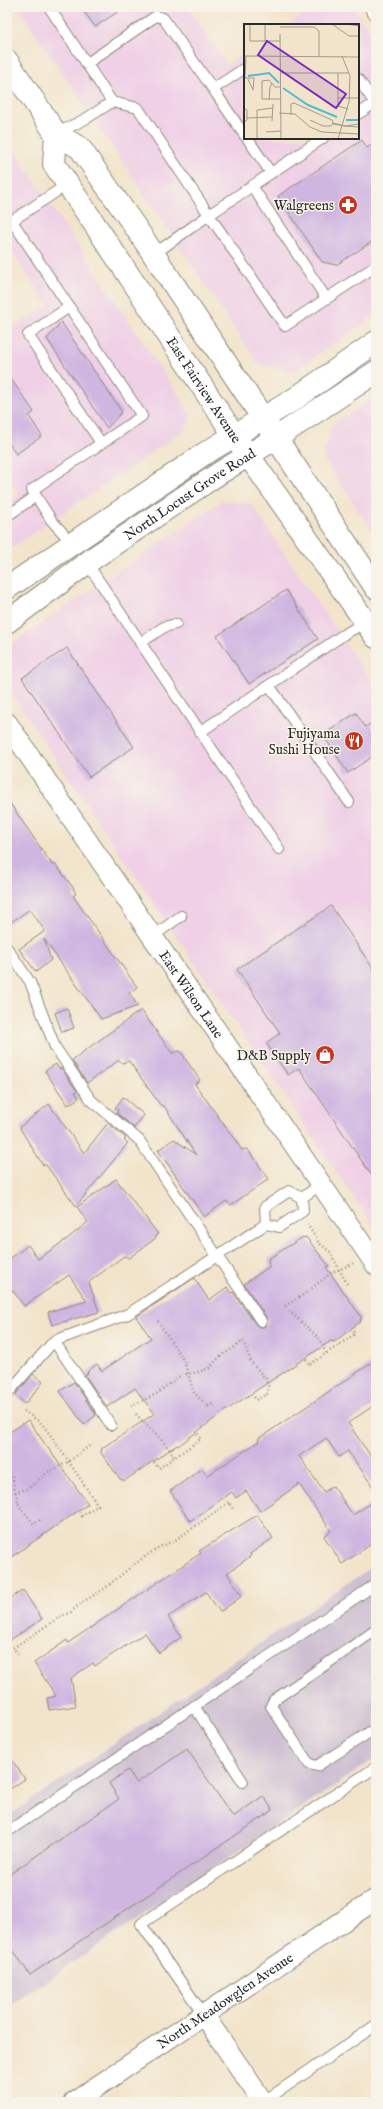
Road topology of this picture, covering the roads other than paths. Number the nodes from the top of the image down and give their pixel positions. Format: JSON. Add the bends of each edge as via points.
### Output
{"nodes":[{"id":1,"x":49,"y":7,"type":"edge"},
{"id":2,"x":7,"y":61,"type":"edge"},
{"id":3,"x":86,"y":64,"type":"junction"},
{"id":4,"x":244,"y":69,"type":"edge"},
{"id":5,"x":359,"y":80,"type":"edge"},
{"id":6,"x":213,"y":90,"type":"junction"},
{"id":7,"x":112,"y":102,"type":"junction"},
{"id":8,"x":375,"y":104,"type":"edge"},
{"id":9,"x":359,"y":113,"type":"edge"},
{"id":10,"x":56,"y":134,"type":"junction"},
{"id":11,"x":244,"y":134,"type":"edge"},
{"id":12,"x":247,"y":139,"type":"edge"},
{"id":13,"x":322,"y":139,"type":"edge"},
{"id":14,"x":271,"y":174,"type":"junction"},
{"id":15,"x":68,"y":184,"type":"junction"},
{"id":16,"x":252,"y":186,"type":"junction"},
{"id":17,"x":209,"y":215,"type":"junction"},
{"id":18,"x":9,"y":222,"type":"edge"},
{"id":19,"x":154,"y":254,"type":"junction"},
{"id":20,"x":376,"y":266,"type":"edge"},
{"id":21,"x":326,"y":298,"type":"junction"},
{"id":22,"x":69,"y":307,"type":"junction"},
{"id":23,"x":376,"y":342,"type":"edge"},
{"id":24,"x":376,"y":372,"type":"edge"},
{"id":25,"x":263,"y":418,"type":"junction"},
{"id":26,"x":234,"y":435,"type":"junction"},
{"id":27,"x":276,"y":438,"type":"junction"},
{"id":28,"x":101,"y":443,"type":"junction"},
{"id":29,"x":248,"y":455,"type":"junction"},
{"id":30,"x":36,"y":496,"type":"junction"},
{"id":31,"x":7,"y":516,"type":"edge"},
{"id":32,"x":72,"y":543,"type":"junction"},
{"id":33,"x":87,"y":563,"type":"junction"},
{"id":34,"x":7,"y":588,"type":"edge"},
{"id":35,"x":376,"y":588,"type":"edge"},
{"id":36,"x":7,"y":622,"type":"edge"},
{"id":37,"x":176,"y":624,"type":"dead end"},
{"id":38,"x":371,"y":630,"type":"edge"},
{"id":39,"x":140,"y":643,"type":"junction"},
{"id":40,"x":269,"y":685,"type":"junction"},
{"id":41,"x":7,"y":723,"type":"edge"},
{"id":42,"x":200,"y":732,"type":"junction"},
{"id":43,"x":349,"y":802,"type":"dead end"},
{"id":44,"x":279,"y":849,"type":"dead end"},
{"id":45,"x":181,"y":916,"type":"dead end"},
{"id":46,"x":152,"y":937,"type":"junction"},
{"id":47,"x":7,"y":948,"type":"edge"},
{"id":48,"x":321,"y":1184,"type":"junction"},
{"id":49,"x":302,"y":1198,"type":"junction"},
{"id":50,"x":266,"y":1224,"type":"junction"},
{"id":51,"x":217,"y":1255,"type":"junction"},
{"id":52,"x":376,"y":1265,"type":"edge"},
{"id":53,"x":261,"y":1321,"type":"dead end"},
{"id":54,"x":54,"y":1341,"type":"junction"},
{"id":55,"x":7,"y":1394,"type":"edge"},
{"id":56,"x":111,"y":1425,"type":"dead end"},
{"id":57,"x":376,"y":1584,"type":"edge"},
{"id":58,"x":376,"y":1630,"type":"edge"},
{"id":59,"x":194,"y":1706,"type":"junction"},
{"id":60,"x":376,"y":1728,"type":"edge"},
{"id":61,"x":376,"y":1767,"type":"edge"},
{"id":62,"x":243,"y":1782,"type":"dead end"},
{"id":63,"x":7,"y":1832,"type":"edge"},
{"id":64,"x":376,"y":1899,"type":"edge"},
{"id":65,"x":203,"y":2014,"type":"junction"},
{"id":66,"x":376,"y":2024,"type":"edge"},
{"id":67,"x":74,"y":2102,"type":"edge"},
{"id":68,"x":263,"y":2102,"type":"edge"}],
"edges":[{"from":1,"to":3,"type":"lane"},
{"from":2,"to":10,"type":"main road"},
{"from":3,"to":6,"type":"lane","via":[[156,16],[163,18]]},
{"from":3,"to":7,"type":"lane"},
{"from":4,"to":6,"type":"lane"},
{"from":5,"to":8,"type":"lane"},
{"from":6,"to":11,"type":"lane"},
{"from":7,"to":10,"type":"lane"},
{"from":7,"to":17,"type":"lane","via":[[138,108]]},
{"from":8,"to":9,"type":"lane"},
{"from":10,"to":15,"type":"main road","name":"East Fairview Avenue","via":[[54,164]]},
{"from":10,"to":19,"type":"main road","via":[[80,148]]},
{"from":12,"to":14,"type":"lane"},
{"from":13,"to":14,"type":"lane"},
{"from":14,"to":16,"type":"lane"},
{"from":15,"to":18,"type":"lane"},
{"from":15,"to":26,"type":"main road","name":"East Fairview Avenue"},
{"from":16,"to":17,"type":"lane"},
{"from":16,"to":21,"type":"lane"},
{"from":17,"to":19,"type":"lane"},
{"from":17,"to":21,"type":"lane","via":[[285,326]]},
{"from":18,"to":22,"type":"lane"},
{"from":19,"to":25,"type":"main road"},
{"from":20,"to":21,"type":"lane"},
{"from":22,"to":28,"type":"lane","via":[[28,335]]},
{"from":22,"to":28,"type":"lane","via":[[142,416]]},
{"from":23,"to":25,"type":"main road","name":"North Locust Grove Road"},
{"from":24,"to":27,"type":"main road","name":"North Locust Grove Road"},
{"from":25,"to":26,"type":"main road","name":"North Locust Grove Road"},
{"from":25,"to":27,"type":"main road"},
{"from":26,"to":29,"type":"main road","name":"East Fairview Avenue"},
{"from":26,"to":32,"type":"main road","name":"North Locust Grove Road"},
{"from":27,"to":29,"type":"main road","name":"North Locust Grove Road"},
{"from":27,"to":35,"type":"main road"},
{"from":28,"to":30,"type":"lane","via":[[32,490]]},
{"from":29,"to":33,"type":"main road","name":"North Locust Grove Road"},
{"from":29,"to":38,"type":"main road","name":"East Fairview Avenue"},
{"from":30,"to":31,"type":"lane"},
{"from":30,"to":32,"type":"lane","via":[[52,521]]},
{"from":32,"to":34,"type":"main road","name":"North Locust Grove Road"},
{"from":33,"to":36,"type":"main road","name":"North Locust Grove Road"},
{"from":33,"to":39,"type":"lane"},
{"from":37,"to":39,"type":"lane","via":[[164,627]]},
{"from":38,"to":40,"type":"lane","via":[[342,635]]},
{"from":39,"to":42,"type":"lane"},
{"from":40,"to":42,"type":"lane"},
{"from":40,"to":43,"type":"lane"},
{"from":41,"to":46,"type":"street","name":"East Wilson Lane"},
{"from":42,"to":44,"type":"lane"},
{"from":45,"to":46,"type":"lane"},
{"from":46,"to":48,"type":"street","name":"East Wilson Lane"},
{"from":47,"to":51,"type":"lane","via":[[30,982],[55,1047],[91,1100],[139,1140]]},
{"from":48,"to":49,"type":"lane"},
{"from":48,"to":52,"type":"street","name":"East Wilson Lane"},
{"from":49,"to":50,"type":"lane","via":[[303,1211],[280,1227]]},
{"from":49,"to":50,"type":"lane","via":[[289,1191],[266,1207]]},
{"from":50,"to":51,"type":"lane"},
{"from":51,"to":53,"type":"lane"},
{"from":51,"to":54,"type":"lane","via":[[128,1314]]},
{"from":54,"to":55,"type":"lane"},
{"from":54,"to":56,"type":"lane"},
{"from":57,"to":59,"type":"lane"},
{"from":58,"to":60,"type":"lane","via":[[274,1700],[271,1706],[309,1764],[317,1766]]},
{"from":59,"to":62,"type":"lane"},
{"from":59,"to":63,"type":"lane"},
{"from":61,"to":65,"type":"lane","via":[[141,1924]]},
{"from":64,"to":65,"type":"street","name":"North Meadowglen Avenue"},
{"from":65,"to":67,"type":"street","name":"North Meadowglen Avenue"},
{"from":65,"to":68,"type":"street"},
{"from":66,"to":68,"type":"lane"}]}
